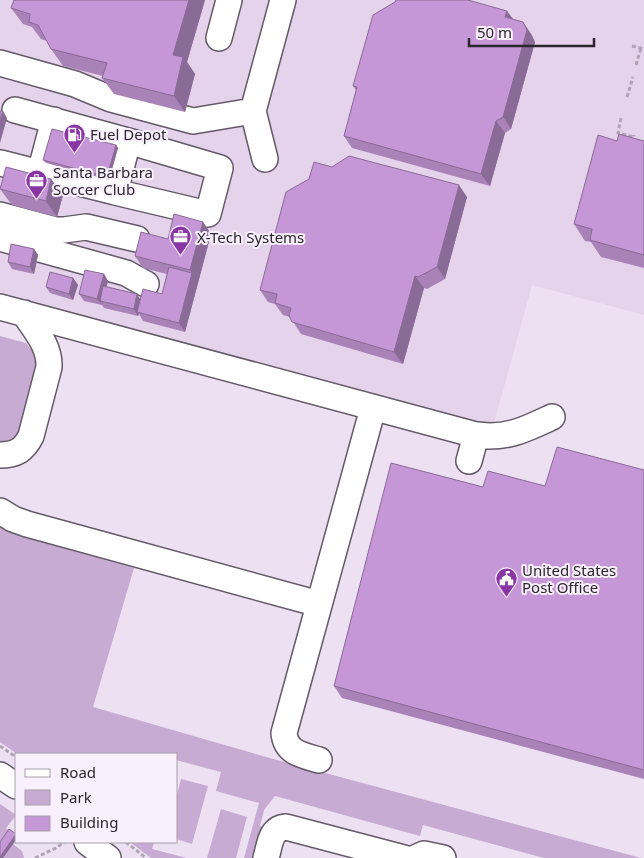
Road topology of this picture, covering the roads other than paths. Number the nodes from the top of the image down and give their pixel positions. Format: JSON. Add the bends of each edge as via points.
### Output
{"nodes":[{"id":1,"x":229,"y":0,"type":"edge"},
{"id":2,"x":283,"y":0,"type":"edge"},
{"id":3,"x":219,"y":38,"type":"dead end"},
{"id":4,"x":0,"y":63,"type":"edge"},
{"id":5,"x":15,"y":110,"type":"dead end"},
{"id":6,"x":253,"y":111,"type":"junction"},
{"id":7,"x":68,"y":128,"type":"junction"},
{"id":8,"x":128,"y":141,"type":"junction"},
{"id":9,"x":265,"y":159,"type":"dead end"},
{"id":10,"x":1,"y":163,"type":"dead end"},
{"id":11,"x":55,"y":174,"type":"junction"},
{"id":12,"x":115,"y":192,"type":"junction"},
{"id":13,"x":0,"y":215,"type":"edge"},
{"id":14,"x":0,"y":238,"type":"edge"},
{"id":15,"x":137,"y":239,"type":"edge"},
{"id":16,"x":146,"y":284,"type":"dead end"},
{"id":17,"x":0,"y":307,"type":"edge"},
{"id":18,"x":24,"y":313,"type":"junction"},
{"id":19,"x":372,"y":408,"type":"junction"},
{"id":20,"x":552,"y":417,"type":"dead end"},
{"id":21,"x":476,"y":435,"type":"junction"},
{"id":22,"x":0,"y":455,"type":"edge"},
{"id":23,"x":469,"y":461,"type":"dead end"},
{"id":24,"x":0,"y":511,"type":"edge"},
{"id":25,"x":319,"y":604,"type":"junction"},
{"id":26,"x":319,"y":760,"type":"dead end"},
{"id":27,"x":0,"y":775,"type":"edge"},
{"id":28,"x":15,"y":785,"type":"edge"},
{"id":29,"x":88,"y":843,"type":"edge"},
{"id":30,"x":108,"y":858,"type":"edge"},
{"id":31,"x":266,"y":858,"type":"edge"},
{"id":32,"x":404,"y":858,"type":"edge"},
{"id":33,"x":416,"y":858,"type":"edge"},
{"id":34,"x":443,"y":858,"type":"edge"}],
"edges":[{"from":1,"to":3,"type":"street"},
{"from":2,"to":6,"type":"street"},
{"from":4,"to":6,"type":"street","via":[[75,84],[111,99],[193,121]]},
{"from":5,"to":7,"type":"street"},
{"from":6,"to":9,"type":"street"},
{"from":7,"to":8,"type":"street","via":[[102,139]]},
{"from":7,"to":11,"type":"street"},
{"from":8,"to":12,"type":"street"},
{"from":8,"to":12,"type":"street","via":[[220,168],[208,214]]},
{"from":10,"to":11,"type":"street"},
{"from":11,"to":12,"type":"street","via":[[92,182]]},
{"from":13,"to":15,"type":"street","via":[[56,230],[86,227]]},
{"from":14,"to":16,"type":"street","via":[[126,272]]},
{"from":17,"to":18,"type":"street"},
{"from":18,"to":19,"type":"street"},
{"from":18,"to":22,"type":"street","via":[[46,346],[50,356],[49,367],[27,445],[20,452]]},
{"from":19,"to":21,"type":"street"},
{"from":19,"to":25,"type":"street"},
{"from":20,"to":21,"type":"street","via":[[517,433],[492,437]]},
{"from":21,"to":23,"type":"street"},
{"from":24,"to":25,"type":"street","via":[[27,524]]},
{"from":25,"to":26,"type":"street","via":[[284,733],[288,747],[294,752]]},
{"from":27,"to":28,"type":"street"},
{"from":29,"to":30,"type":"street"},
{"from":31,"to":32,"type":"street","via":[[275,830],[280,827]]},
{"from":33,"to":34,"type":"street","via":[[424,854]]}]}
